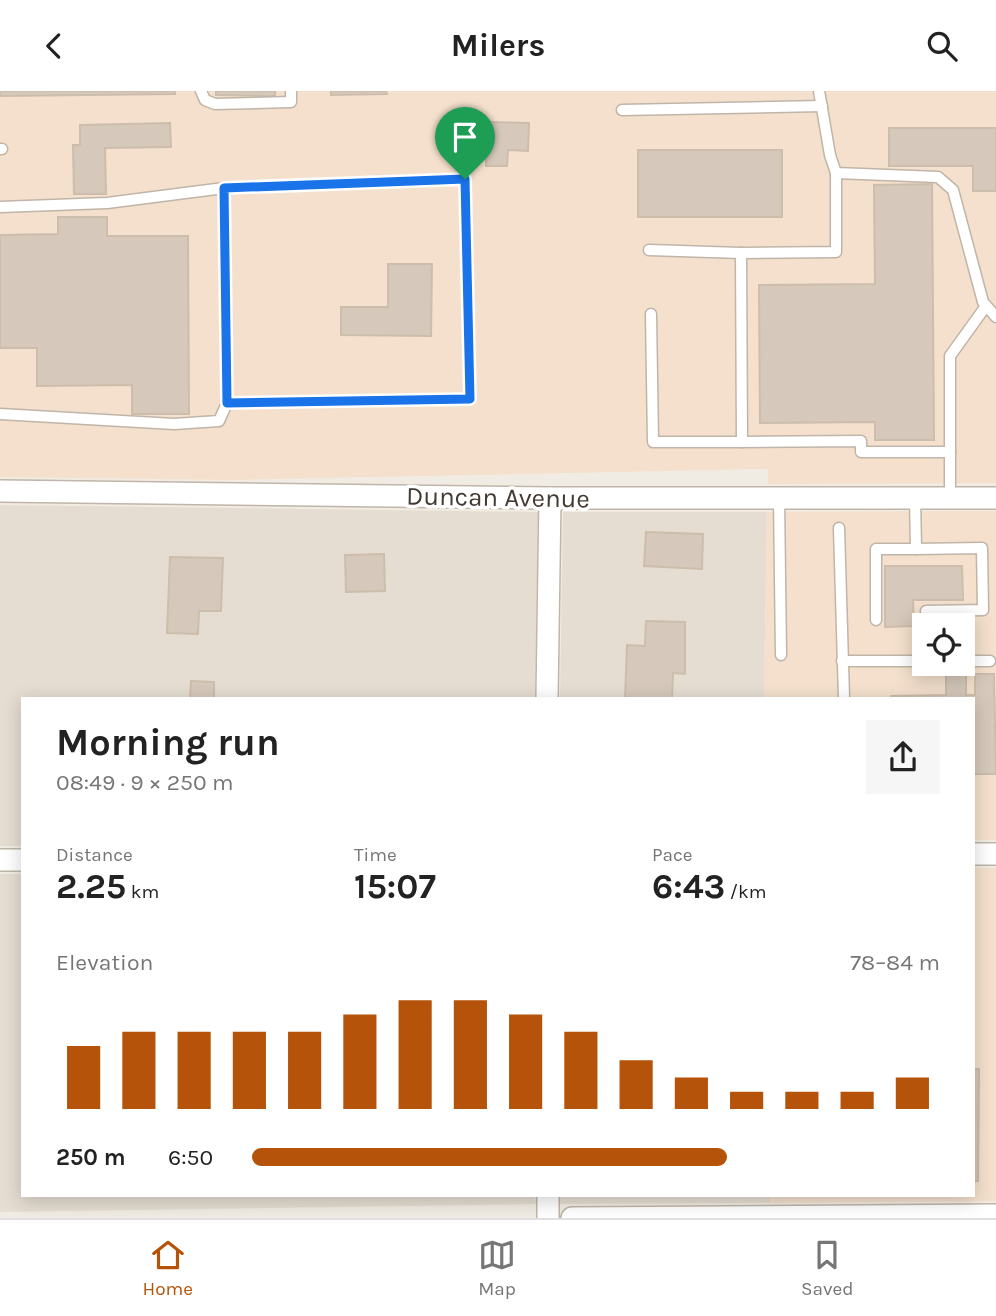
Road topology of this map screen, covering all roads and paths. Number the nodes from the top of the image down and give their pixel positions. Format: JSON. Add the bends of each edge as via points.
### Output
{"nodes":[{"id":1,"x":201,"y":91,"type":"edge"},
{"id":2,"x":291,"y":91,"type":"edge"},
{"id":3,"x":819,"y":91,"type":"edge"},
{"id":4,"x":822,"y":106,"type":"junction"},
{"id":5,"x":622,"y":110,"type":"dead end"},
{"id":6,"x":836,"y":173,"type":"junction"},
{"id":7,"x":224,"y":188,"type":"junction"},
{"id":8,"x":0,"y":207,"type":"edge"},
{"id":9,"x":649,"y":250,"type":"dead end"},
{"id":10,"x":741,"y":253,"type":"junction"},
{"id":11,"x":986,"y":306,"type":"junction"},
{"id":12,"x":651,"y":314,"type":"dead end"},
{"id":13,"x":996,"y":317,"type":"edge"},
{"id":14,"x":227,"y":403,"type":"junction"},
{"id":15,"x":0,"y":414,"type":"edge"},
{"id":16,"x":742,"y":442,"type":"junction"},
{"id":17,"x":950,"y":452,"type":"junction"},
{"id":18,"x":0,"y":491,"type":"edge"},
{"id":19,"x":550,"y":498,"type":"junction"},
{"id":20,"x":779,"y":498,"type":"junction"},
{"id":21,"x":915,"y":498,"type":"junction"},
{"id":22,"x":950,"y":498,"type":"junction"},
{"id":23,"x":996,"y":498,"type":"edge"},
{"id":24,"x":839,"y":528,"type":"dead end"},
{"id":25,"x":916,"y":549,"type":"junction"},
{"id":26,"x":926,"y":611,"type":"dead end"},
{"id":27,"x":876,"y":620,"type":"dead end"},
{"id":28,"x":781,"y":655,"type":"dead end"},
{"id":29,"x":842,"y":661,"type":"junction"},
{"id":30,"x":912,"y":661,"type":"edge"},
{"id":31,"x":975,"y":661,"type":"edge"},
{"id":32,"x":990,"y":661,"type":"dead end"},
{"id":33,"x":547,"y":697,"type":"edge"},
{"id":34,"x":844,"y":697,"type":"edge"},
{"id":35,"x":975,"y":854,"type":"edge"},
{"id":36,"x":996,"y":854,"type":"edge"},
{"id":37,"x":0,"y":860,"type":"edge"},
{"id":38,"x":21,"y":860,"type":"edge"},
{"id":39,"x":548,"y":1197,"type":"edge"},
{"id":40,"x":996,"y":1215,"type":"edge"},
{"id":41,"x":548,"y":1218,"type":"edge"},
{"id":42,"x":572,"y":1218,"type":"edge"}],
"edges":[{"from":1,"to":2,"type":"lane","via":[[205,100],[215,104],[290,102]]},
{"from":3,"to":4,"type":"lane"},
{"from":4,"to":5,"type":"lane"},
{"from":4,"to":6,"type":"lane"},
{"from":6,"to":10,"type":"lane","via":[[836,253]]},
{"from":6,"to":11,"type":"lane","via":[[938,177],[953,190]]},
{"from":7,"to":8,"type":"lane","via":[[107,203]]},
{"from":7,"to":14,"type":"lane"},
{"from":7,"to":14,"type":"lane","via":[[465,179],[470,399]]},
{"from":9,"to":10,"type":"lane"},
{"from":10,"to":16,"type":"lane"},
{"from":11,"to":13,"type":"lane"},
{"from":11,"to":17,"type":"lane","via":[[950,356]]},
{"from":12,"to":16,"type":"lane","via":[[653,442]]},
{"from":14,"to":15,"type":"lane","via":[[219,421],[174,425]]},
{"from":16,"to":17,"type":"lane","via":[[861,441],[861,453]]},
{"from":17,"to":22,"type":"lane"},
{"from":18,"to":19,"type":"street","name":"Duncan Avenue"},
{"from":19,"to":20,"type":"street","name":"Duncan Avenue"},
{"from":19,"to":33,"type":"street"},
{"from":20,"to":21,"type":"street","name":"Duncan Avenue"},
{"from":20,"to":28,"type":"lane"},
{"from":21,"to":22,"type":"street","name":"Duncan Avenue"},
{"from":21,"to":25,"type":"lane"},
{"from":22,"to":23,"type":"street","name":"Duncan Avenue"},
{"from":24,"to":29,"type":"lane"},
{"from":25,"to":26,"type":"lane","via":[[982,548],[983,610]]},
{"from":25,"to":27,"type":"lane","via":[[876,549]]},
{"from":29,"to":30,"type":"lane"},
{"from":29,"to":34,"type":"lane"},
{"from":31,"to":32,"type":"lane"},
{"from":35,"to":36,"type":"street"},
{"from":37,"to":38,"type":"street"},
{"from":39,"to":41,"type":"street"},
{"from":40,"to":42,"type":"street"}]}
